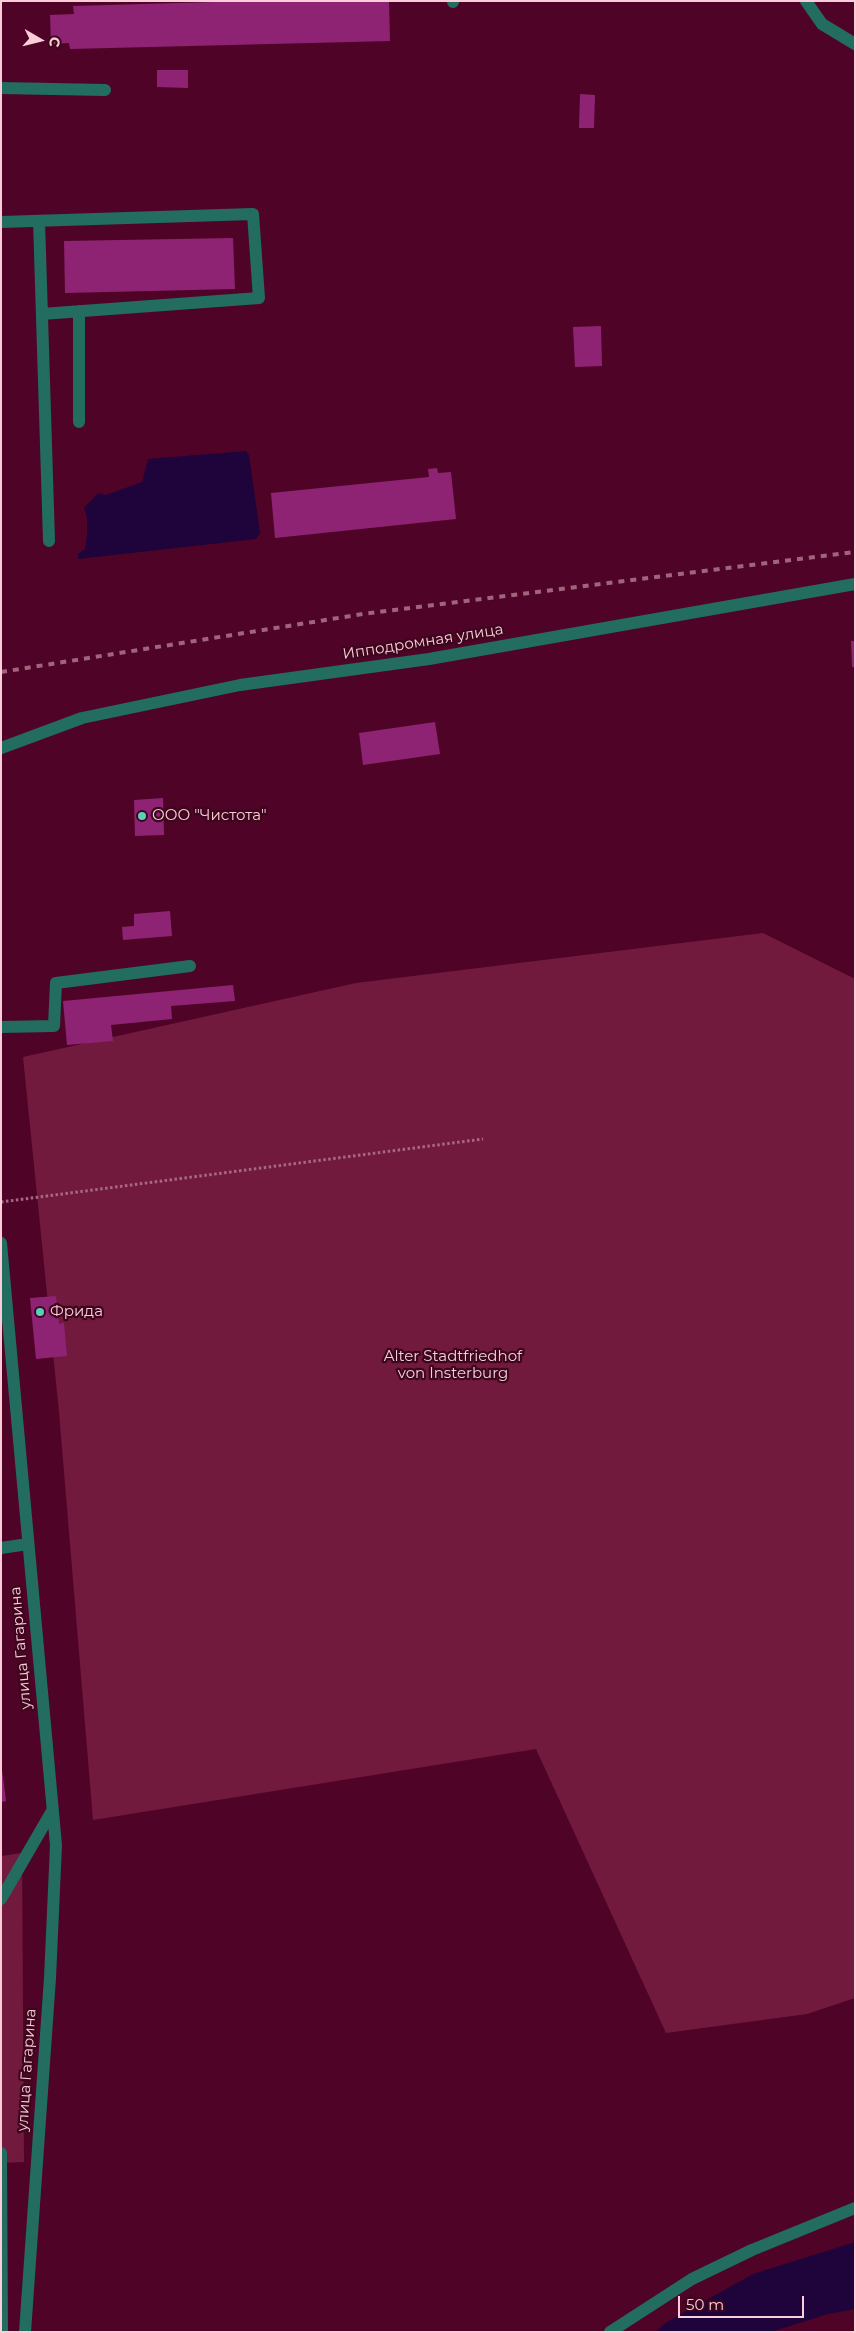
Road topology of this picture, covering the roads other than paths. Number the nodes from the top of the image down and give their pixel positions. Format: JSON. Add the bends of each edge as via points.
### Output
{"nodes":[{"id":1,"x":806,"y":1,"type":"edge"},
{"id":2,"x":855,"y":44,"type":"edge"},
{"id":3,"x":1,"y":88,"type":"edge"},
{"id":4,"x":105,"y":90,"type":"dead end"},
{"id":5,"x":39,"y":221,"type":"junction"},
{"id":6,"x":1,"y":222,"type":"edge"},
{"id":7,"x":79,"y":311,"type":"junction"},
{"id":8,"x":42,"y":314,"type":"junction"},
{"id":9,"x":79,"y":422,"type":"dead end"},
{"id":10,"x":49,"y":541,"type":"dead end"},
{"id":11,"x":855,"y":584,"type":"edge"},
{"id":12,"x":1,"y":748,"type":"edge"},
{"id":13,"x":190,"y":966,"type":"dead end"},
{"id":14,"x":1,"y":1027,"type":"edge"},
{"id":15,"x":1,"y":1243,"type":"edge"},
{"id":16,"x":28,"y":1544,"type":"junction"},
{"id":17,"x":1,"y":1548,"type":"edge"},
{"id":18,"x":52,"y":1810,"type":"junction"},
{"id":19,"x":1,"y":1899,"type":"edge"},
{"id":20,"x":1,"y":2154,"type":"edge"},
{"id":21,"x":855,"y":2208,"type":"edge"},
{"id":22,"x":2,"y":2332,"type":"edge"},
{"id":23,"x":25,"y":2332,"type":"edge"},
{"id":24,"x":610,"y":2332,"type":"edge"}],
"edges":[{"from":1,"to":2,"type":"street","via":[[822,24]]},
{"from":3,"to":4,"type":"street"},
{"from":5,"to":6,"type":"street"},
{"from":5,"to":7,"type":"street","via":[[252,214],[259,298]]},
{"from":5,"to":8,"type":"street"},
{"from":7,"to":8,"type":"street"},
{"from":7,"to":9,"type":"street"},
{"from":8,"to":10,"type":"street"},
{"from":11,"to":12,"type":"street","name":"Ипподромная улица","via":[[428,659],[240,686],[82,718]]},
{"from":13,"to":14,"type":"street","via":[[56,983],[54,1026]]},
{"from":15,"to":16,"type":"street","name":"улица Гагарина"},
{"from":16,"to":17,"type":"street"},
{"from":16,"to":18,"type":"street","name":"улица Гагарина"},
{"from":18,"to":19,"type":"street"},
{"from":18,"to":23,"type":"street","name":"улица Гагарина","via":[[56,1845],[50,1968]]},
{"from":20,"to":22,"type":"street"},
{"from":21,"to":24,"type":"street","via":[[752,2250],[692,2279]]}]}
